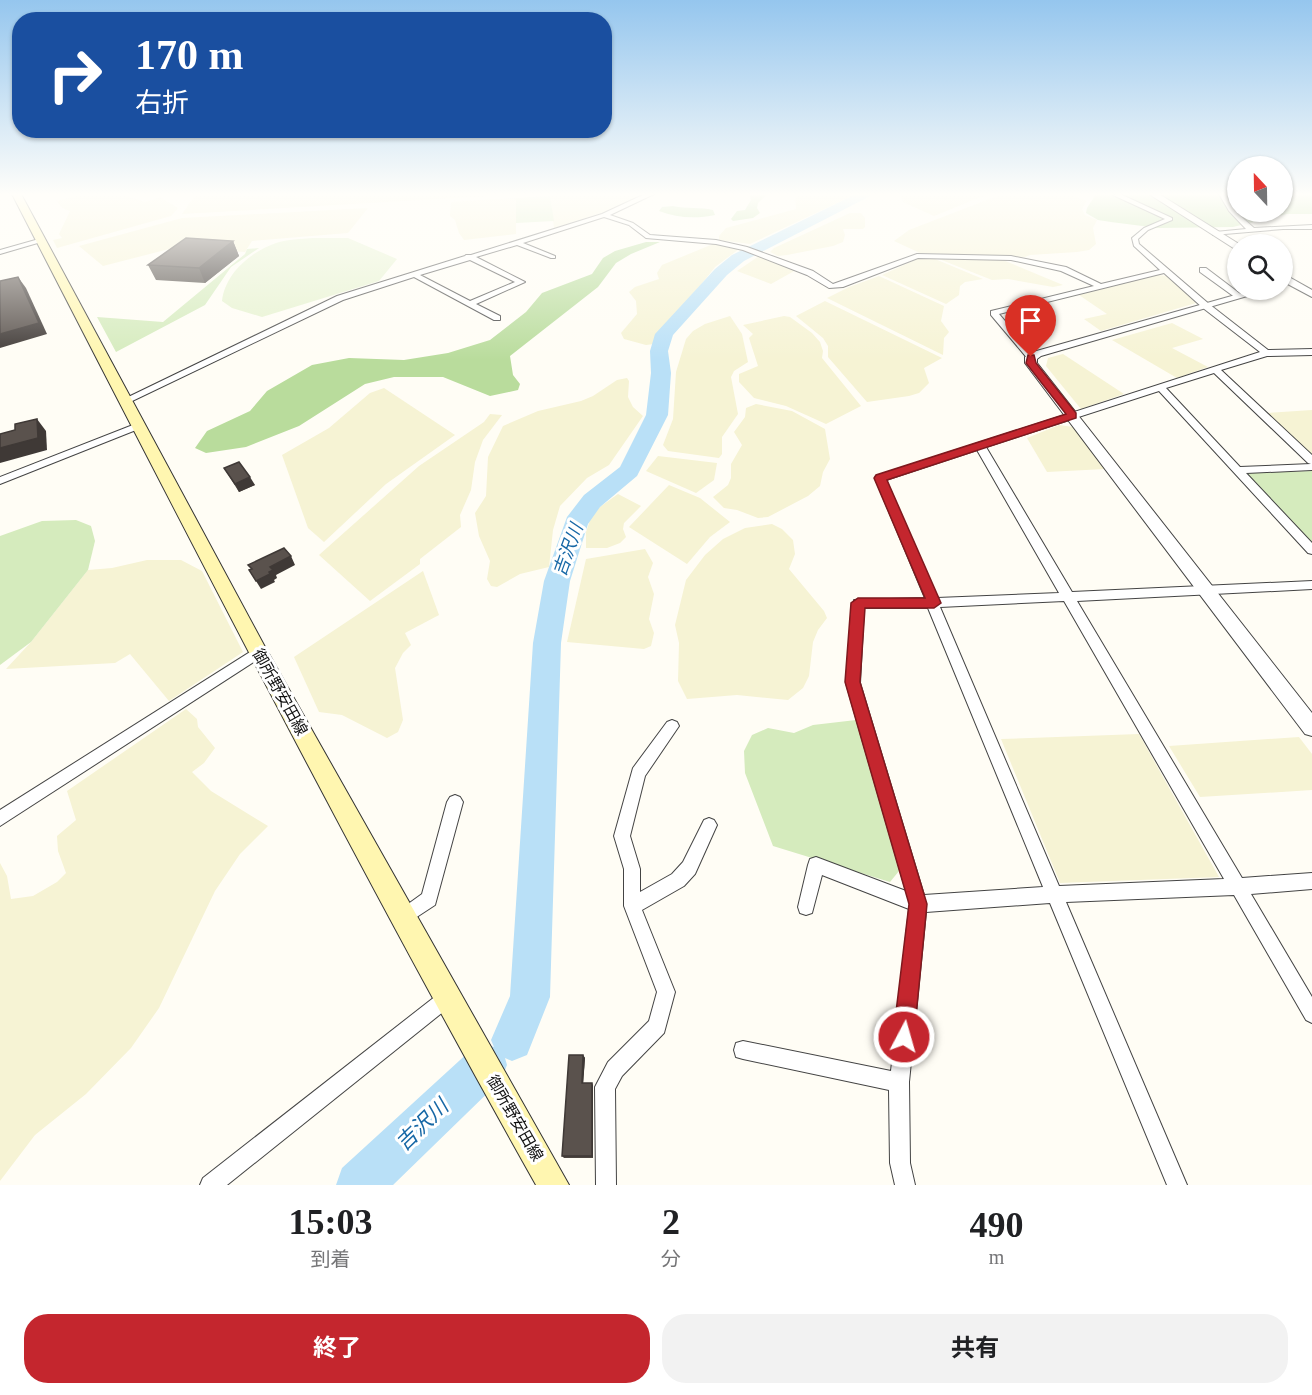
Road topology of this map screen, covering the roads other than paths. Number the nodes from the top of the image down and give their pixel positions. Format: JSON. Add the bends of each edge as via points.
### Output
{"nodes":[{"id":1,"x":43,"y":249,"type":"edge"},
{"id":2,"x":491,"y":249,"type":"edge"},
{"id":3,"x":534,"y":249,"type":"edge"},
{"id":4,"x":749,"y":249,"type":"edge"},
{"id":5,"x":1142,"y":249,"type":"edge"},
{"id":6,"x":468,"y":256,"type":"junction"},
{"id":7,"x":553,"y":257,"type":"dead end"},
{"id":8,"x":1203,"y":270,"type":"dead end"},
{"id":9,"x":1166,"y":271,"type":"junction"},
{"id":10,"x":413,"y":273,"type":"junction"},
{"id":11,"x":1293,"y":284,"type":"edge"},
{"id":12,"x":1101,"y":286,"type":"junction"},
{"id":13,"x":1227,"y":287,"type":"edge"},
{"id":14,"x":1312,"y":294,"type":"edge"},
{"id":15,"x":1227,"y":300,"type":"edge"},
{"id":16,"x":470,"y":304,"type":"junction"},
{"id":17,"x":1206,"y":306,"type":"junction"},
{"id":18,"x":497,"y":318,"type":"dead end"},
{"id":19,"x":1312,"y":352,"type":"edge"},
{"id":20,"x":1266,"y":353,"type":"junction"},
{"id":21,"x":1031,"y":357,"type":"junction"},
{"id":22,"x":1216,"y":370,"type":"junction"},
{"id":23,"x":1161,"y":388,"type":"junction"},
{"id":24,"x":125,"y":401,"type":"junction"},
{"id":25,"x":1073,"y":415,"type":"junction"},
{"id":26,"x":138,"y":426,"type":"junction"},
{"id":27,"x":980,"y":446,"type":"junction"},
{"id":28,"x":1312,"y":461,"type":"edge"},
{"id":29,"x":1312,"y":467,"type":"edge"},
{"id":30,"x":1238,"y":470,"type":"junction"},
{"id":31,"x":0,"y":481,"type":"edge"},
{"id":32,"x":1312,"y":550,"type":"edge"},
{"id":33,"x":1312,"y":585,"type":"edge"},
{"id":34,"x":1205,"y":588,"type":"junction"},
{"id":35,"x":1070,"y":597,"type":"junction"},
{"id":36,"x":934,"y":603,"type":"junction"},
{"id":37,"x":258,"y":652,"type":"junction"},
{"id":38,"x":672,"y":726,"type":"dead end"},
{"id":39,"x":1312,"y":728,"type":"edge"},
{"id":40,"x":455,"y":802,"type":"dead end"},
{"id":41,"x":0,"y":819,"type":"edge"},
{"id":42,"x":709,"y":825,"type":"dead end"},
{"id":43,"x":1312,"y":881,"type":"edge"},
{"id":44,"x":1237,"y":887,"type":"junction"},
{"id":45,"x":1055,"y":894,"type":"junction"},
{"id":46,"x":918,"y":904,"type":"junction"},
{"id":47,"x":632,"y":906,"type":"junction"},
{"id":48,"x":806,"y":907,"type":"dead end"},
{"id":49,"x":404,"y":918,"type":"junction"},
{"id":50,"x":447,"y":998,"type":"junction"},
{"id":51,"x":1312,"y":1014,"type":"edge"},
{"id":52,"x":743,"y":1050,"type":"dead end"},
{"id":53,"x":899,"y":1082,"type":"junction"},
{"id":54,"x":210,"y":1185,"type":"edge"},
{"id":55,"x":553,"y":1185,"type":"edge"},
{"id":56,"x":606,"y":1185,"type":"edge"},
{"id":57,"x":905,"y":1185,"type":"edge"},
{"id":58,"x":1177,"y":1185,"type":"edge"}],
"edges":[{"from":1,"to":24,"type":"main road","name":"御所野安田線"},
{"from":2,"to":6,"type":"street"},
{"from":3,"to":7,"type":"street"},
{"from":4,"to":12,"type":"street","via":[[832,286],[917,256],[1011,258],[1063,269]]},
{"from":5,"to":9,"type":"street"},
{"from":6,"to":10,"type":"street"},
{"from":6,"to":16,"type":"street","via":[[521,282]]},
{"from":8,"to":13,"type":"street"},
{"from":9,"to":12,"type":"street"},
{"from":9,"to":17,"type":"street"},
{"from":10,"to":16,"type":"street"},
{"from":10,"to":24,"type":"street","via":[[340,297]]},
{"from":11,"to":14,"type":"street"},
{"from":12,"to":21,"type":"street","via":[[994,313]]},
{"from":15,"to":17,"type":"street"},
{"from":16,"to":18,"type":"street"},
{"from":17,"to":20,"type":"street"},
{"from":17,"to":21,"type":"street"},
{"from":19,"to":20,"type":"street"},
{"from":20,"to":22,"type":"street"},
{"from":21,"to":25,"type":"street","via":[[1031,363]]},
{"from":22,"to":23,"type":"street"},
{"from":22,"to":28,"type":"street"},
{"from":23,"to":25,"type":"street"},
{"from":23,"to":30,"type":"street"},
{"from":24,"to":26,"type":"main road","name":"御所野安田線"},
{"from":25,"to":27,"type":"street"},
{"from":25,"to":34,"type":"street"},
{"from":26,"to":31,"type":"street"},
{"from":26,"to":37,"type":"main road","name":"御所野安田線"},
{"from":27,"to":35,"type":"street"},
{"from":27,"to":36,"type":"street","via":[[880,478]]},
{"from":29,"to":30,"type":"street"},
{"from":30,"to":32,"type":"street"},
{"from":33,"to":34,"type":"street"},
{"from":34,"to":35,"type":"street"},
{"from":34,"to":39,"type":"street"},
{"from":35,"to":36,"type":"street"},
{"from":35,"to":44,"type":"street"},
{"from":36,"to":45,"type":"street"},
{"from":36,"to":46,"type":"street","via":[[858,603],[853,682]]},
{"from":37,"to":41,"type":"street"},
{"from":37,"to":49,"type":"main road","name":"御所野安田線"},
{"from":38,"to":47,"type":"street","via":[[639,773],[622,836],[632,869]]},
{"from":40,"to":49,"type":"street","via":[[429,899]]},
{"from":42,"to":47,"type":"street","via":[[689,868],[678,880]]},
{"from":43,"to":44,"type":"street"},
{"from":44,"to":45,"type":"street"},
{"from":44,"to":51,"type":"street"},
{"from":45,"to":46,"type":"street"},
{"from":45,"to":58,"type":"street"},
{"from":46,"to":48,"type":"street","via":[[816,866]]},
{"from":46,"to":53,"type":"street"},
{"from":47,"to":56,"type":"street","via":[[666,992],[657,1026],[615,1069],[605,1087]]},
{"from":49,"to":50,"type":"main road","name":"御所野安田線"},
{"from":50,"to":54,"type":"street"},
{"from":50,"to":55,"type":"main road","name":"御所野安田線"},
{"from":52,"to":53,"type":"street"},
{"from":53,"to":57,"type":"street","via":[[900,1163]]}]}
